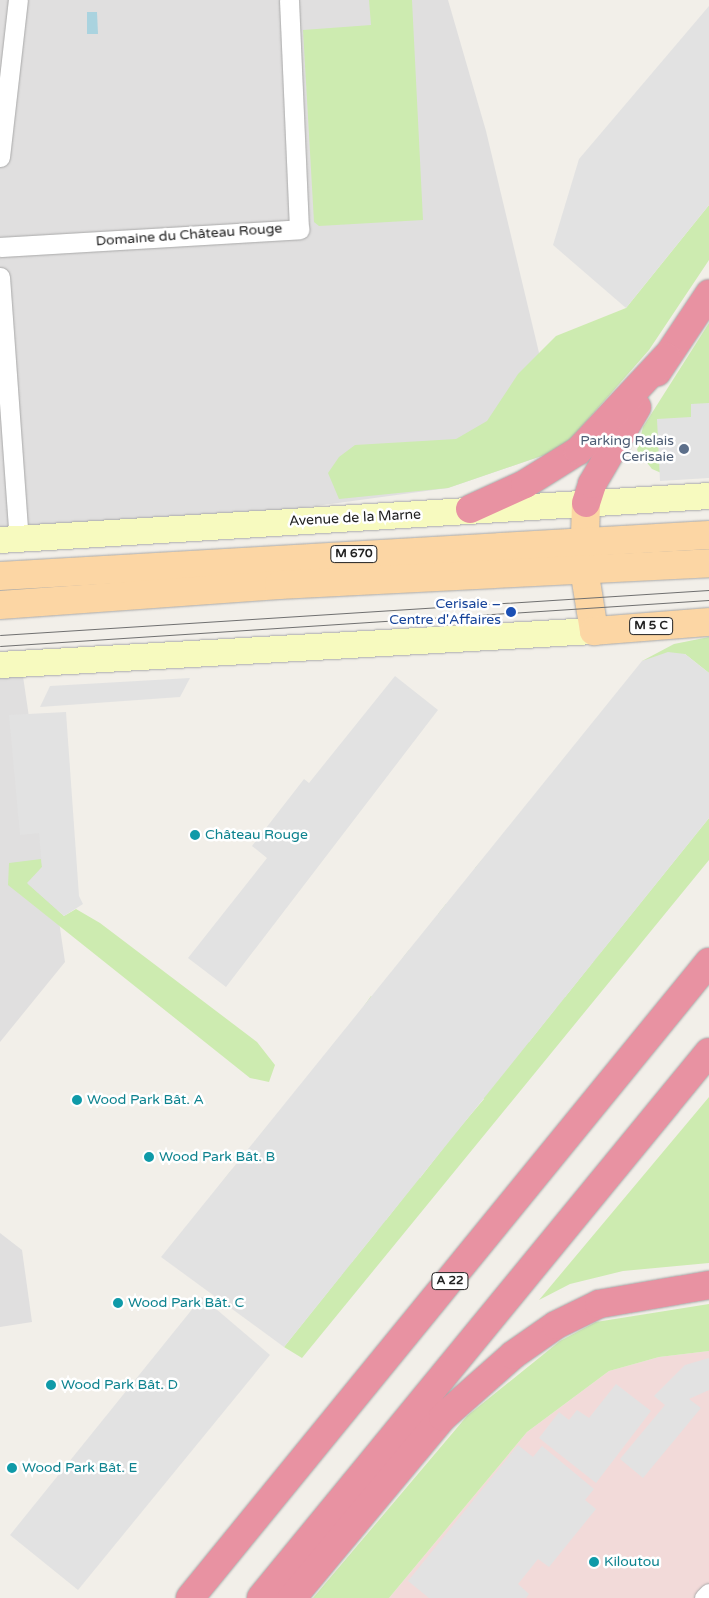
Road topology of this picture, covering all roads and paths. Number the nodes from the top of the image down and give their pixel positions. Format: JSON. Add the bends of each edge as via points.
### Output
{"nodes":[{"id":1,"x":18,"y":0,"type":"edge"},
{"id":2,"x":290,"y":0,"type":"edge"},
{"id":3,"x":0,"y":157,"type":"edge"},
{"id":4,"x":0,"y":247,"type":"edge"},
{"id":5,"x":0,"y":277,"type":"edge"},
{"id":6,"x":709,"y":294,"type":"edge"},
{"id":7,"x":666,"y":357,"type":"junction"},
{"id":8,"x":709,"y":496,"type":"edge"},
{"id":9,"x":586,"y":503,"type":"junction"},
{"id":10,"x":470,"y":509,"type":"junction"},
{"id":11,"x":709,"y":535,"type":"edge"},
{"id":12,"x":9,"y":539,"type":"edge"},
{"id":13,"x":582,"y":541,"type":"junction"},
{"id":14,"x":709,"y":563,"type":"edge"},
{"id":15,"x":584,"y":569,"type":"junction"},
{"id":16,"x":0,"y":576,"type":"edge"},
{"id":17,"x":0,"y":605,"type":"edge"},
{"id":18,"x":709,"y":622,"type":"edge"},
{"id":19,"x":594,"y":631,"type":"junction"},
{"id":20,"x":0,"y":665,"type":"edge"},
{"id":21,"x":709,"y":962,"type":"edge"},
{"id":22,"x":709,"y":1052,"type":"edge"},
{"id":23,"x":709,"y":1285,"type":"edge"},
{"id":24,"x":709,"y":1593,"type":"edge"},
{"id":25,"x":190,"y":1598,"type":"edge"},
{"id":26,"x":261,"y":1598,"type":"edge"},
{"id":27,"x":292,"y":1598,"type":"edge"},
{"id":28,"x":704,"y":1598,"type":"edge"}],
"edges":[{"from":1,"to":3,"type":"street"},
{"from":2,"to":4,"type":"street","name":"Domaine du Château Rouge","via":[[299,229]]},
{"from":5,"to":12,"type":"street"},
{"from":6,"to":7,"type":"highway"},
{"from":7,"to":9,"type":"highway","via":[[592,484]]},
{"from":7,"to":10,"type":"highway","via":[[578,451],[525,484]]},
{"from":8,"to":9,"type":"street","name":"Avenue de la Marne"},
{"from":9,"to":10,"type":"street","name":"Avenue de la Marne"},
{"from":9,"to":13,"type":"main road"},
{"from":10,"to":12,"type":"street","name":"Avenue de la Marne"},
{"from":11,"to":13,"type":"main road","number":"M 670"},
{"from":13,"to":15,"type":"main road"},
{"from":13,"to":16,"type":"main road","number":"M 670"},
{"from":14,"to":15,"type":"main road","number":"M 670"},
{"from":15,"to":17,"type":"main road","number":"M 670"},
{"from":15,"to":19,"type":"main road"},
{"from":18,"to":19,"type":"main road","number":"M 5 C"},
{"from":19,"to":20,"type":"street","number":"M 5 C"},
{"from":21,"to":25,"type":"highway","number":"A 22"},
{"from":22,"to":26,"type":"highway"},
{"from":23,"to":27,"type":"highway","via":[[599,1304],[564,1320],[513,1355],[443,1417]]},
{"from":24,"to":28,"type":"street"}]}
